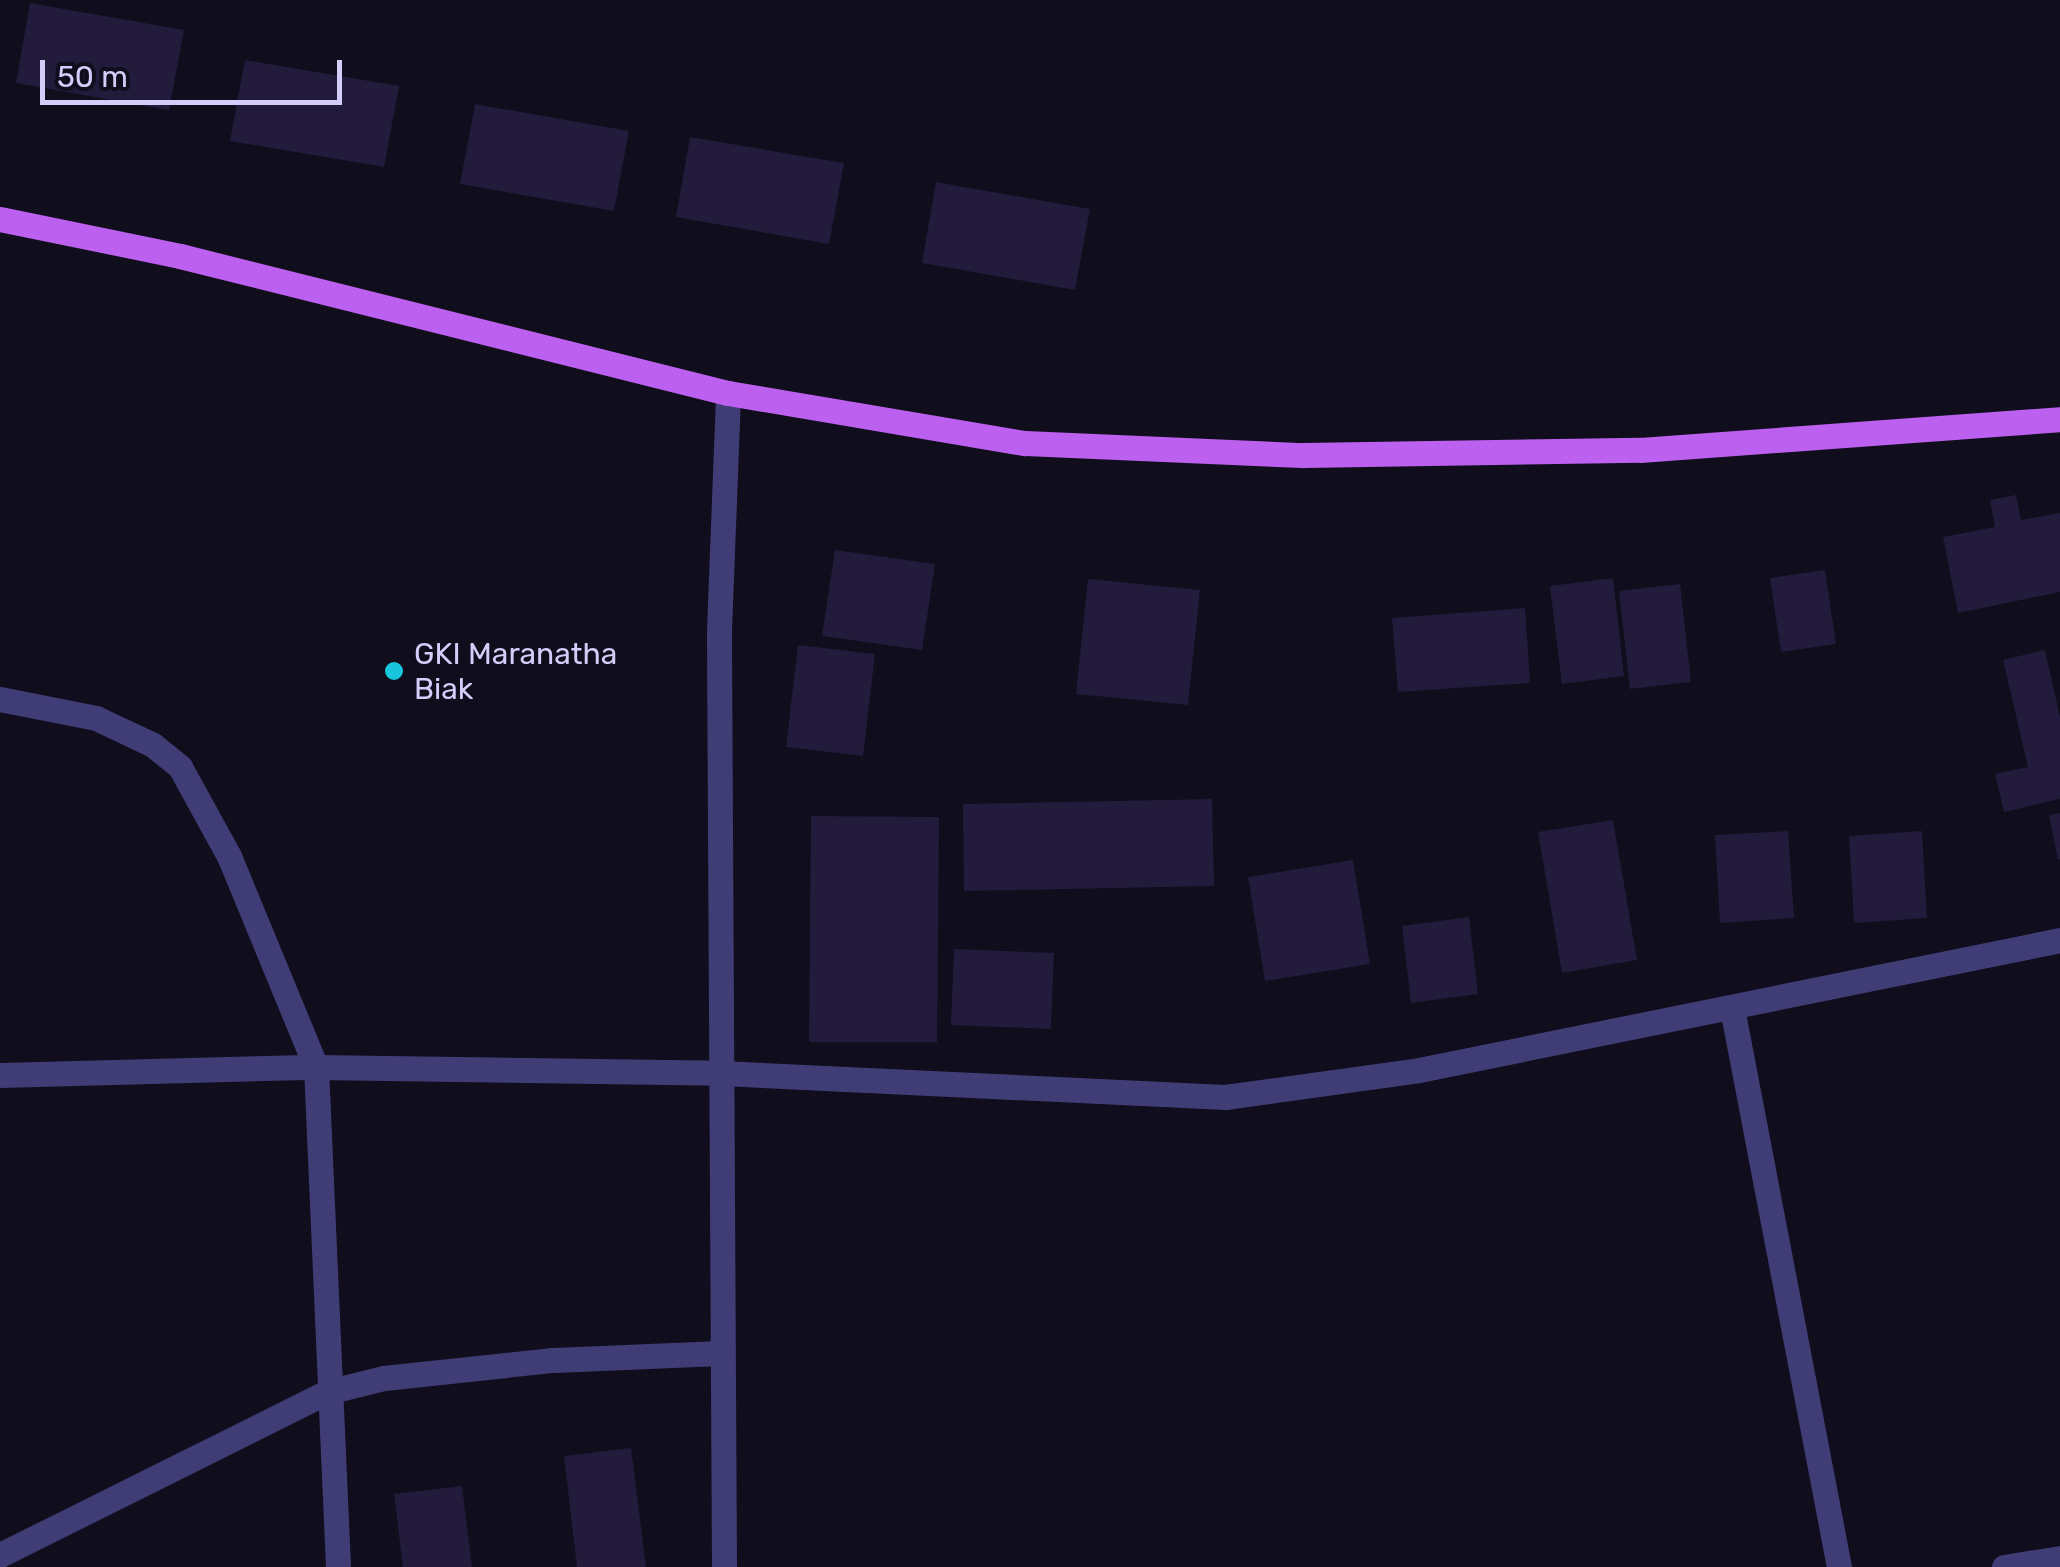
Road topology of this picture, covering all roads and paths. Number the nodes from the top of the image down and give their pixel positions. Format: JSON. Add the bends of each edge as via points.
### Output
{"nodes":[{"id":1,"x":0,"y":219,"type":"edge"},
{"id":2,"x":728,"y":394,"type":"junction"},
{"id":3,"x":2060,"y":420,"type":"edge"},
{"id":4,"x":0,"y":699,"type":"edge"},
{"id":5,"x":2060,"y":940,"type":"edge"},
{"id":6,"x":1732,"y":1008,"type":"junction"},
{"id":7,"x":316,"y":1068,"type":"junction"},
{"id":8,"x":721,"y":1073,"type":"junction"},
{"id":9,"x":0,"y":1075,"type":"edge"},
{"id":10,"x":722,"y":1353,"type":"junction"},
{"id":11,"x":327,"y":1392,"type":"junction"},
{"id":12,"x":0,"y":1555,"type":"edge"},
{"id":13,"x":2060,"y":1558,"type":"edge"},
{"id":14,"x":338,"y":1567,"type":"edge"},
{"id":15,"x":724,"y":1567,"type":"edge"},
{"id":16,"x":1839,"y":1567,"type":"edge"},
{"id":17,"x":2004,"y":1567,"type":"edge"}],
"edges":[{"from":1,"to":2,"type":"main road","via":[[180,256]]},
{"from":2,"to":3,"type":"main road","via":[[1025,443],[1165,452],[1640,450]]},
{"from":2,"to":8,"type":"street","via":[[718,630]]},
{"from":4,"to":7,"type":"street","via":[[128,730],[180,767],[229,856]]},
{"from":5,"to":6,"type":"street"},
{"from":6,"to":8,"type":"street","via":[[1315,1088],[1226,1096]]},
{"from":6,"to":16,"type":"street"},
{"from":7,"to":8,"type":"street"},
{"from":7,"to":9,"type":"street"},
{"from":7,"to":11,"type":"street"},
{"from":8,"to":10,"type":"street"},
{"from":10,"to":11,"type":"street","via":[[553,1360],[384,1378]]},
{"from":10,"to":15,"type":"street"},
{"from":11,"to":12,"type":"street"},
{"from":11,"to":14,"type":"street"},
{"from":13,"to":17,"type":"street"}]}
